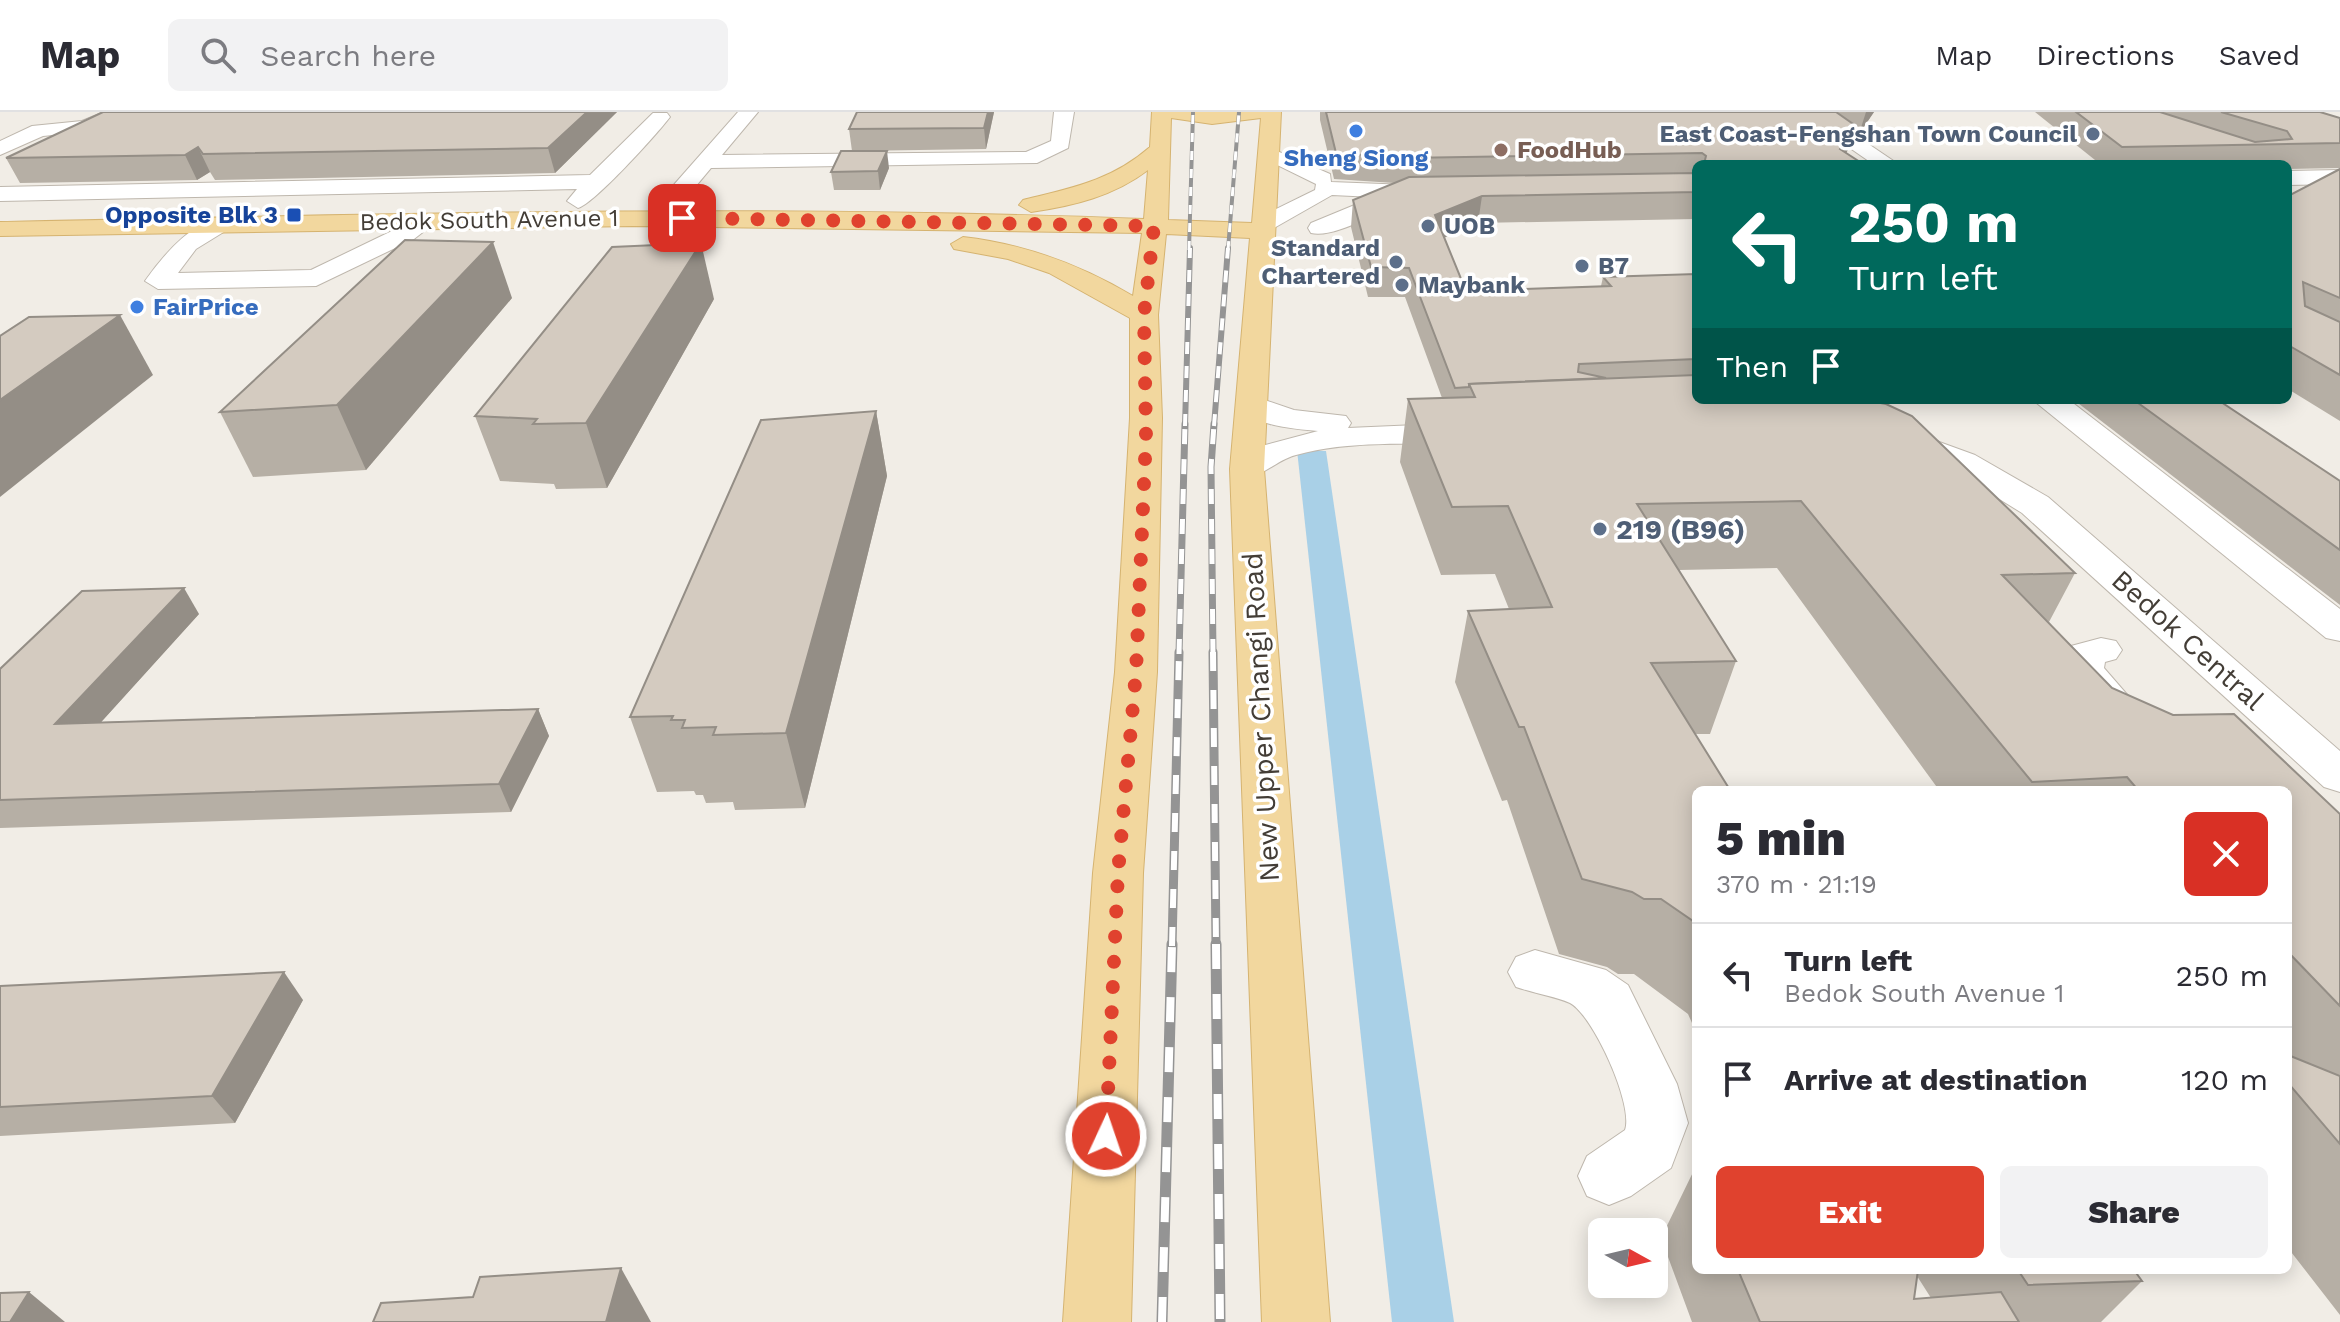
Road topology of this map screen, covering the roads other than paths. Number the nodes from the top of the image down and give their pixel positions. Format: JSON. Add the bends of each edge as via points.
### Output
{"nodes":[{"id":1,"x":67,"y":112,"type":"edge"},
{"id":2,"x":120,"y":112,"type":"edge"},
{"id":3,"x":748,"y":112,"type":"edge"},
{"id":4,"x":1064,"y":112,"type":"edge"},
{"id":5,"x":1162,"y":112,"type":"edge"},
{"id":6,"x":1169,"y":112,"type":"edge"},
{"id":7,"x":1261,"y":112,"type":"edge"},
{"id":8,"x":1271,"y":112,"type":"edge"},
{"id":9,"x":1808,"y":112,"type":"edge"},
{"id":10,"x":660,"y":117,"type":"dead end"},
{"id":11,"x":39,"y":130,"type":"junction"},
{"id":12,"x":1161,"y":148,"type":"junction"},
{"id":13,"x":1270,"y":154,"type":"junction"},
{"id":14,"x":4,"y":156,"type":"edge"},
{"id":15,"x":1881,"y":160,"type":"edge"},
{"id":16,"x":707,"y":162,"type":"junction"},
{"id":17,"x":2294,"y":176,"type":"edge"},
{"id":18,"x":2340,"y":177,"type":"edge"},
{"id":19,"x":598,"y":182,"type":"junction"},
{"id":20,"x":1323,"y":187,"type":"junction"},
{"id":21,"x":1463,"y":193,"type":"edge"},
{"id":22,"x":0,"y":194,"type":"edge"},
{"id":23,"x":1401,"y":194,"type":"junction"},
{"id":24,"x":657,"y":218,"type":"junction"},
{"id":25,"x":559,"y":219,"type":"junction"},
{"id":26,"x":897,"y":220,"type":"junction"},
{"id":27,"x":415,"y":221,"type":"junction"},
{"id":28,"x":223,"y":225,"type":"junction"},
{"id":29,"x":1154,"y":226,"type":"junction"},
{"id":30,"x":1266,"y":227,"type":"junction"},
{"id":31,"x":1320,"y":228,"type":"dead end"},
{"id":32,"x":0,"y":229,"type":"edge"},
{"id":33,"x":391,"y":240,"type":"junction"},
{"id":34,"x":187,"y":244,"type":"junction"},
{"id":35,"x":0,"y":247,"type":"edge"},
{"id":36,"x":1144,"y":315,"type":"junction"},
{"id":37,"x":2054,"y":404,"type":"edge"},
{"id":38,"x":1253,"y":405,"type":"junction"},
{"id":39,"x":1869,"y":427,"type":"edge"},
{"id":40,"x":1247,"y":469,"type":"junction"},
{"id":41,"x":2340,"y":629,"type":"edge"},
{"id":42,"x":2101,"y":650,"type":"dead end"},
{"id":43,"x":2146,"y":731,"type":"edge"},
{"id":44,"x":2254,"y":754,"type":"edge"},
{"id":45,"x":2328,"y":765,"type":"edge"},
{"id":46,"x":1535,"y":972,"type":"dead end"},
{"id":47,"x":1609,"y":1176,"type":"dead end"},
{"id":48,"x":1097,"y":1322,"type":"edge"},
{"id":49,"x":1296,"y":1322,"type":"edge"}],
"edges":[{"from":1,"to":11,"type":"street"},
{"from":2,"to":11,"type":"street","via":[[86,127]]},
{"from":3,"to":16,"type":"street"},
{"from":4,"to":16,"type":"street","via":[[1061,144],[1029,158]]},
{"from":5,"to":12,"type":"main road"},
{"from":6,"to":7,"type":"main road","via":[[1212,118]]},
{"from":8,"to":13,"type":"main road","name":"New Upper Changi Road"},
{"from":9,"to":15,"type":"street"},
{"from":10,"to":19,"type":"street"},
{"from":11,"to":14,"type":"street"},
{"from":12,"to":26,"type":"main road","via":[[1141,169],[1086,195]]},
{"from":12,"to":29,"type":"main road"},
{"from":13,"to":20,"type":"street"},
{"from":13,"to":30,"type":"main road","name":"New Upper Changi Road"},
{"from":16,"to":24,"type":"street"},
{"from":17,"to":18,"type":"street"},
{"from":19,"to":22,"type":"street"},
{"from":19,"to":25,"type":"street"},
{"from":20,"to":23,"type":"street"},
{"from":20,"to":30,"type":"street"},
{"from":21,"to":23,"type":"street"},
{"from":23,"to":31,"type":"street"},
{"from":24,"to":25,"type":"main road","name":"Bedok South Avenue 1"},
{"from":24,"to":26,"type":"main road","name":"Bedok South Avenue 1"},
{"from":25,"to":27,"type":"main road","name":"Bedok South Avenue 1"},
{"from":26,"to":29,"type":"main road","name":"Bedok South Avenue 1"},
{"from":27,"to":28,"type":"main road","name":"Bedok South Avenue 1"},
{"from":27,"to":33,"type":"street","via":[[414,227]]},
{"from":28,"to":32,"type":"main road","name":"Bedok South Avenue 1"},
{"from":28,"to":34,"type":"street"},
{"from":29,"to":30,"type":"main road","name":"Bedok South Avenue 1"},
{"from":29,"to":36,"type":"main road"},
{"from":30,"to":38,"type":"main road","name":"New Upper Changi Road"},
{"from":33,"to":34,"type":"main road","name":"Bedok South Avenue 1"},
{"from":33,"to":34,"type":"street","via":[[316,278],[158,281]]},
{"from":33,"to":36,"type":"main road","name":"Bedok South Avenue 1","via":[[826,238],[997,247],[1067,268]]},
{"from":34,"to":35,"type":"main road","name":"Bedok South Avenue 1"},
{"from":36,"to":48,"type":"main road","via":[[1146,418],[1136,672],[1118,873]]},
{"from":37,"to":41,"type":"street"},
{"from":38,"to":40,"type":"main road","name":"New Upper Changi Road"},
{"from":38,"to":40,"type":"street","via":[[1316,423],[1491,426],[1300,442],[1269,451]]},
{"from":39,"to":45,"type":"street","name":"Bedok Central","via":[[1915,437],[1972,459],[2020,488]]},
{"from":40,"to":49,"type":"main road","name":"New Upper Changi Road"},
{"from":42,"to":43,"type":"street","via":[[2086,655],[2082,670]]},
{"from":44,"to":45,"type":"street"},
{"from":46,"to":47,"type":"street","via":[[1587,986],[1608,1001],[1648,1084],[1658,1123],[1649,1148]]}]}
